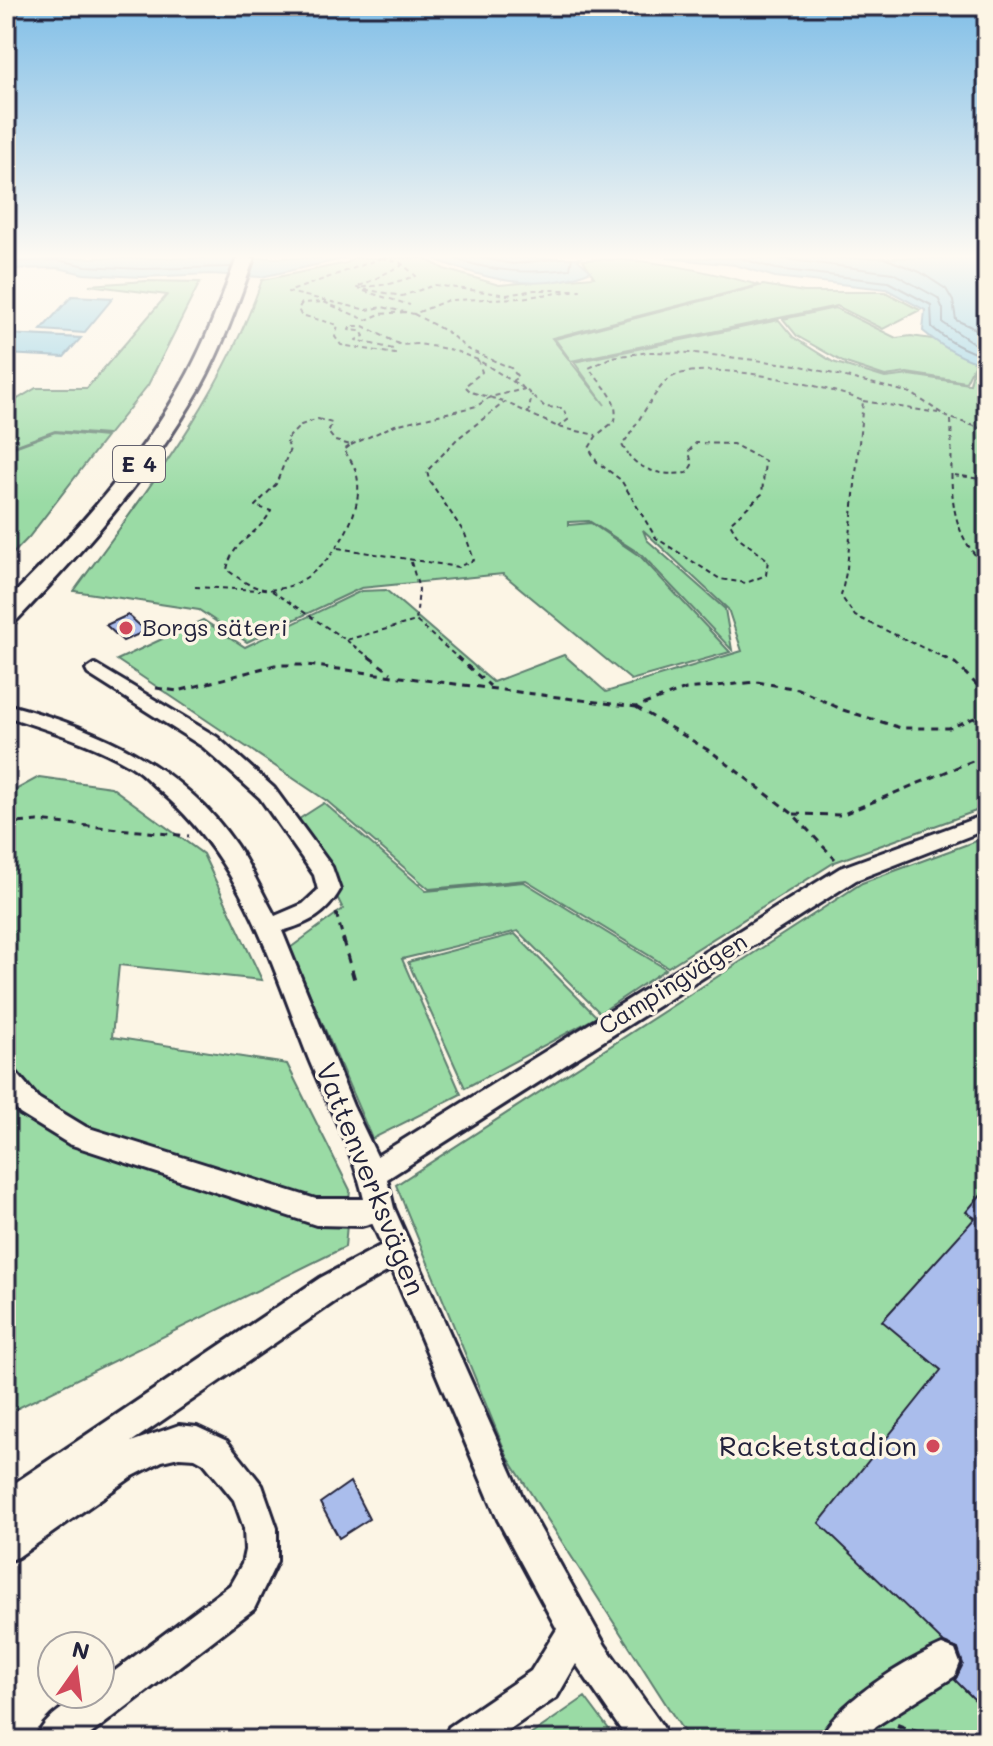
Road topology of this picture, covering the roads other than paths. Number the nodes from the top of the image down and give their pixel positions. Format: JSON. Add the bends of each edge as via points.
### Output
{"nodes":[{"id":1,"x":199,"y":339,"type":"edge"},
{"id":2,"x":213,"y":339,"type":"edge"},
{"id":3,"x":6,"y":594,"type":"edge"},
{"id":4,"x":6,"y":617,"type":"edge"},
{"id":5,"x":95,"y":670,"type":"dead end"},
{"id":6,"x":6,"y":710,"type":"edge"},
{"id":7,"x":987,"y":821,"type":"edge"},
{"id":8,"x":269,"y":926,"type":"junction"},
{"id":9,"x":6,"y":1079,"type":"edge"},
{"id":10,"x":372,"y":1174,"type":"junction"},
{"id":11,"x":380,"y":1208,"type":"junction"},
{"id":12,"x":398,"y":1251,"type":"junction"},
{"id":13,"x":6,"y":1508,"type":"edge"},
{"id":14,"x":6,"y":1545,"type":"edge"},
{"id":15,"x":577,"y":1630,"type":"junction"},
{"id":16,"x":942,"y":1663,"type":"dead end"},
{"id":17,"x":53,"y":1740,"type":"edge"},
{"id":18,"x":462,"y":1740,"type":"edge"},
{"id":19,"x":650,"y":1740,"type":"edge"},
{"id":20,"x":838,"y":1740,"type":"edge"}],
"edges":[{"from":1,"to":3,"type":"highway","number":"E 4","via":[[156,412],[78,514]]},
{"from":2,"to":4,"type":"highway","number":"E 4","via":[[182,402],[141,460]]},
{"from":5,"to":8,"type":"street","via":[[210,742],[267,793],[317,862],[329,890],[324,902],[313,912]]},
{"from":6,"to":8,"type":"street","name":"Vattenverksvägen","via":[[73,731],[139,762],[220,839]]},
{"from":7,"to":10,"type":"street","name":"Campingvägen","via":[[848,874]]},
{"from":8,"to":10,"type":"street","name":"Vattenverksvägen"},
{"from":9,"to":11,"type":"street","via":[[29,1106],[78,1136],[316,1212]]},
{"from":10,"to":11,"type":"street","name":"Vattenverksvägen"},
{"from":11,"to":12,"type":"street","name":"Vattenverksvägen"},
{"from":12,"to":13,"type":"street","via":[[330,1288]]},
{"from":12,"to":15,"type":"street","name":"Vattenverksvägen","via":[[510,1508]]},
{"from":14,"to":17,"type":"street","via":[[146,1449],[178,1440],[221,1454],[250,1495],[262,1531],[258,1573],[242,1597]]},
{"from":15,"to":18,"type":"street","via":[[544,1684]]},
{"from":15,"to":19,"type":"street","name":"Vattenverksvägen"},
{"from":16,"to":20,"type":"street","via":[[863,1713]]}]}
